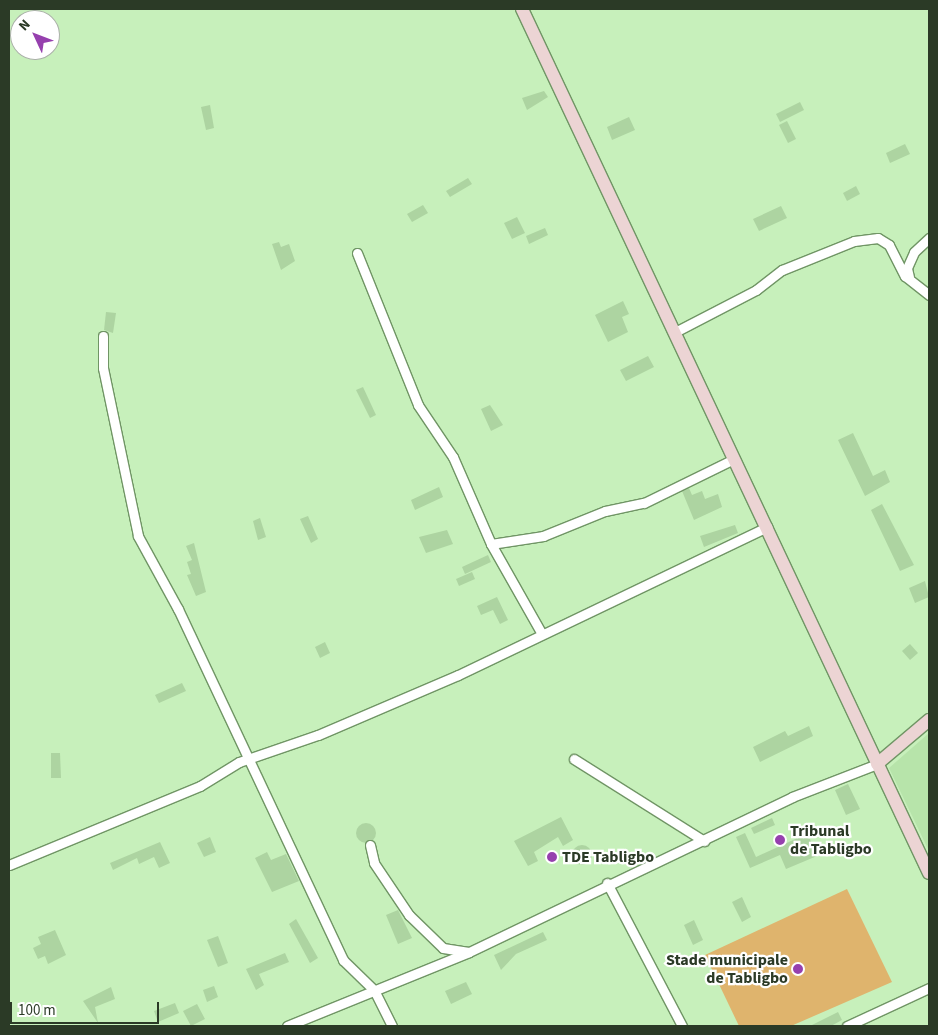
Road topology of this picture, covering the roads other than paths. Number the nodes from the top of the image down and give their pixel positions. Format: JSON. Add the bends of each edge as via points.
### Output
{"nodes":[{"id":1,"x":522,"y":9,"type":"edge"},
{"id":2,"x":929,"y":238,"type":"edge"},
{"id":3,"x":357,"y":254,"type":"dead end"},
{"id":4,"x":910,"y":281,"type":"junction"},
{"id":5,"x":929,"y":295,"type":"edge"},
{"id":6,"x":675,"y":332,"type":"junction"},
{"id":7,"x":103,"y":336,"type":"dead end"},
{"id":8,"x":734,"y":459,"type":"junction"},
{"id":9,"x":766,"y":528,"type":"junction"},
{"id":10,"x":491,"y":544,"type":"junction"},
{"id":11,"x":542,"y":634,"type":"junction"},
{"id":12,"x":929,"y":720,"type":"edge"},
{"id":13,"x":574,"y":759,"type":"dead end"},
{"id":14,"x":248,"y":760,"type":"junction"},
{"id":15,"x":877,"y":764,"type":"junction"},
{"id":16,"x":704,"y":842,"type":"junction"},
{"id":17,"x":370,"y":845,"type":"dead end"},
{"id":18,"x":9,"y":865,"type":"edge"},
{"id":19,"x":929,"y":873,"type":"edge"},
{"id":20,"x":607,"y":883,"type":"junction"},
{"id":21,"x":469,"y":952,"type":"junction"},
{"id":22,"x":929,"y":988,"type":"edge"},
{"id":23,"x":374,"y":990,"type":"junction"},
{"id":24,"x":287,"y":1026,"type":"edge"},
{"id":25,"x":392,"y":1026,"type":"edge"},
{"id":26,"x":682,"y":1026,"type":"edge"},
{"id":27,"x":847,"y":1026,"type":"edge"}],
"edges":[{"from":1,"to":6,"type":"street"},
{"from":2,"to":4,"type":"street","via":[[914,252],[907,268]]},
{"from":3,"to":10,"type":"street","via":[[418,405],[452,457]]},
{"from":4,"to":5,"type":"street"},
{"from":4,"to":6,"type":"street","via":[[889,245],[878,238],[854,240],[782,270],[756,290]]},
{"from":6,"to":8,"type":"street"},
{"from":7,"to":14,"type":"street","via":[[103,368],[138,536],[178,609]]},
{"from":8,"to":9,"type":"street"},
{"from":8,"to":10,"type":"street","via":[[644,503],[605,511],[543,536]]},
{"from":9,"to":11,"type":"street"},
{"from":9,"to":15,"type":"street"},
{"from":10,"to":11,"type":"street"},
{"from":11,"to":14,"type":"street","via":[[318,735]]},
{"from":12,"to":15,"type":"street"},
{"from":13,"to":16,"type":"street"},
{"from":14,"to":18,"type":"street","via":[[211,776],[200,786]]},
{"from":14,"to":23,"type":"street","via":[[343,960]]},
{"from":15,"to":16,"type":"street","via":[[792,797]]},
{"from":15,"to":19,"type":"street"},
{"from":16,"to":20,"type":"street"},
{"from":17,"to":21,"type":"street","via":[[374,863],[409,915],[443,948]]},
{"from":20,"to":21,"type":"street"},
{"from":20,"to":26,"type":"street"},
{"from":21,"to":23,"type":"street"},
{"from":22,"to":27,"type":"street"},
{"from":23,"to":24,"type":"street"},
{"from":23,"to":25,"type":"street"}]}
